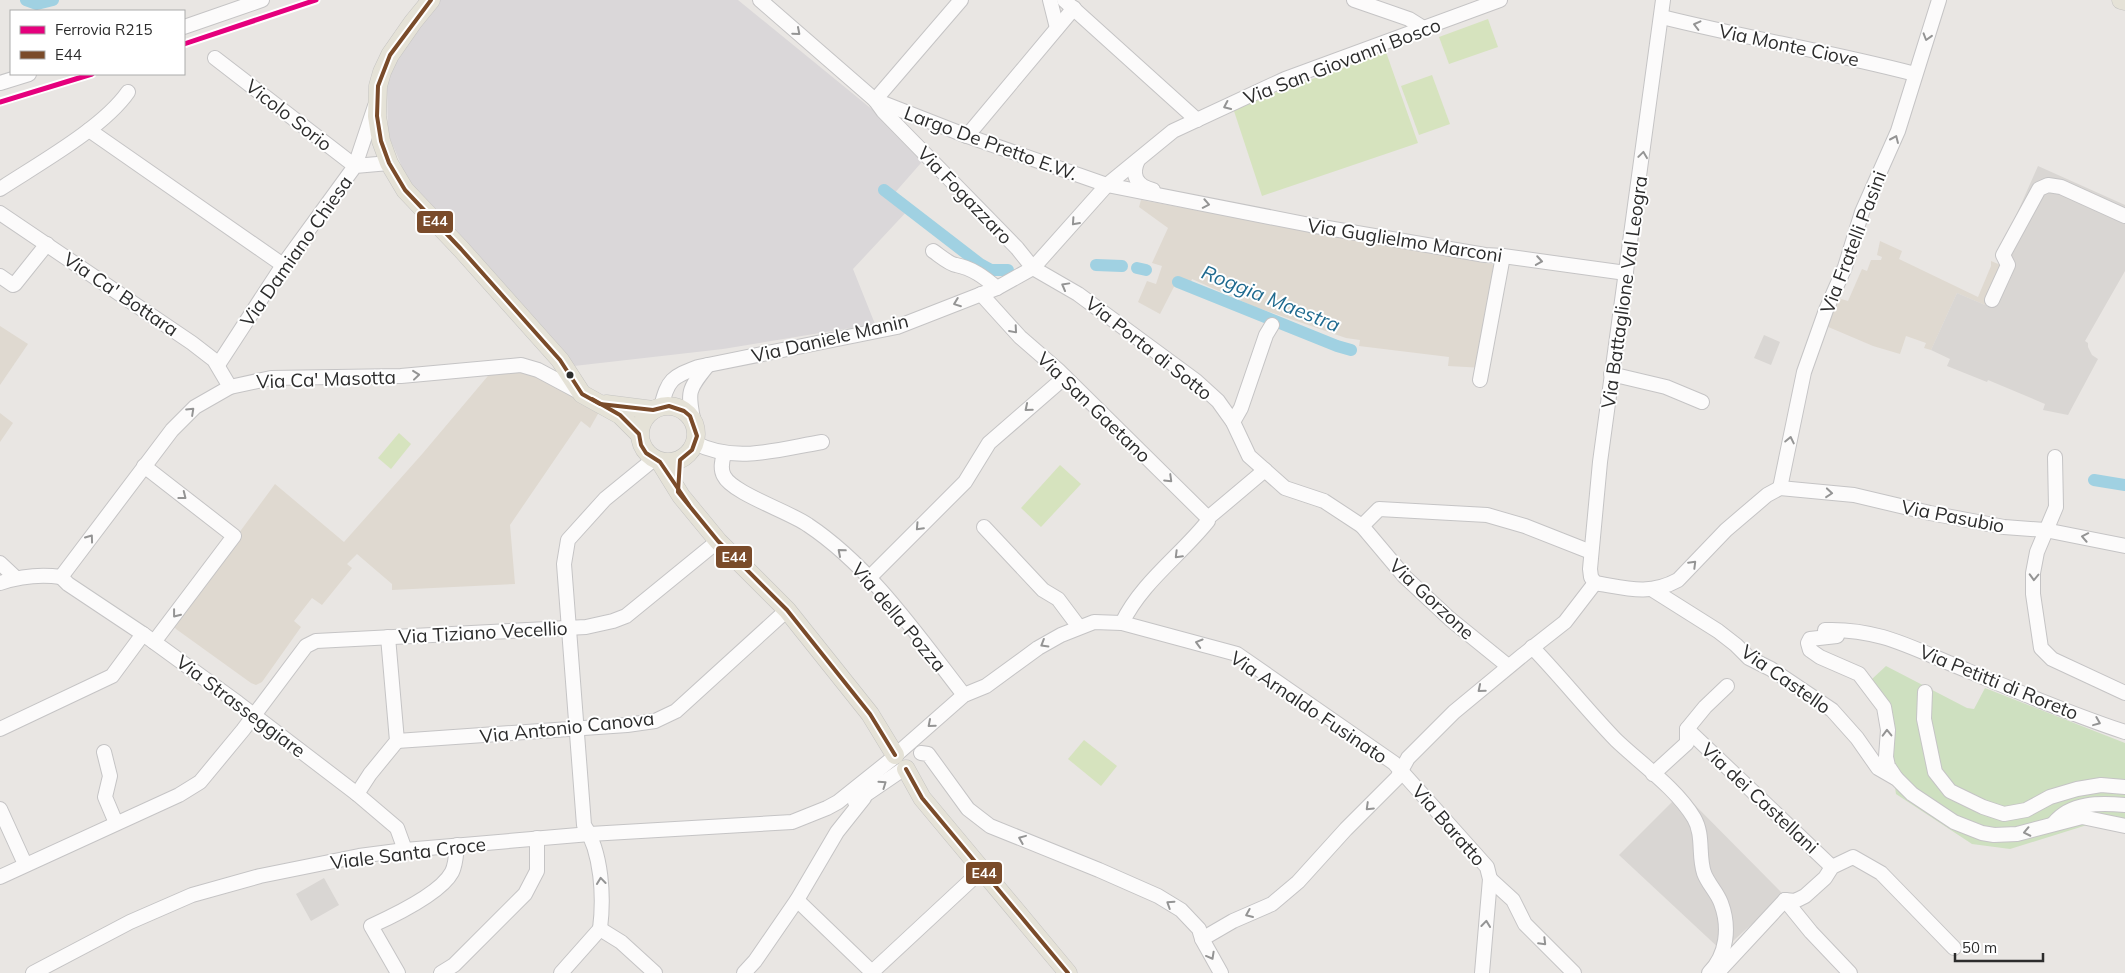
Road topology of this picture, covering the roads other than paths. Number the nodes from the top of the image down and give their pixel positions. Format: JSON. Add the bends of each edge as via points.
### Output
{"nodes":[{"id":1,"x":262,"y":0,"type":"edge"},
{"id":2,"x":431,"y":0,"type":"edge"},
{"id":3,"x":760,"y":0,"type":"edge"},
{"id":4,"x":962,"y":0,"type":"edge"},
{"id":5,"x":1050,"y":0,"type":"edge"},
{"id":6,"x":1354,"y":0,"type":"edge"},
{"id":7,"x":1500,"y":0,"type":"edge"},
{"id":8,"x":1663,"y":0,"type":"edge"},
{"id":9,"x":1939,"y":0,"type":"edge"},
{"id":10,"x":2121,"y":0,"type":"edge"},
{"id":11,"x":2125,"y":2,"type":"edge"},
{"id":12,"x":1069,"y":4,"type":"edge"},
{"id":13,"x":1662,"y":17,"type":"junction"},
{"id":14,"x":185,"y":27,"type":"edge"},
{"id":15,"x":1057,"y":28,"type":"junction"},
{"id":16,"x":1425,"y":29,"type":"junction"},
{"id":17,"x":215,"y":58,"type":"dead end"},
{"id":18,"x":1915,"y":74,"type":"junction"},
{"id":19,"x":26,"y":75,"type":"edge"},
{"id":20,"x":0,"y":83,"type":"edge"},
{"id":21,"x":128,"y":92,"type":"dead end"},
{"id":22,"x":377,"y":100,"type":"junction"},
{"id":23,"x":876,"y":100,"type":"junction"},
{"id":24,"x":1197,"y":120,"type":"junction"},
{"id":25,"x":89,"y":130,"type":"junction"},
{"id":26,"x":966,"y":136,"type":"junction"},
{"id":27,"x":1138,"y":160,"type":"junction"},
{"id":28,"x":389,"y":163,"type":"junction"},
{"id":29,"x":355,"y":166,"type":"junction"},
{"id":30,"x":1107,"y":185,"type":"junction"},
{"id":31,"x":0,"y":189,"type":"edge"},
{"id":32,"x":1185,"y":200,"type":"junction"},
{"id":33,"x":0,"y":213,"type":"edge"},
{"id":34,"x":2125,"y":216,"type":"edge"},
{"id":35,"x":47,"y":244,"type":"junction"},
{"id":36,"x":933,"y":251,"type":"dead end"},
{"id":37,"x":1503,"y":256,"type":"junction"},
{"id":38,"x":283,"y":265,"type":"junction"},
{"id":39,"x":1033,"y":268,"type":"junction"},
{"id":40,"x":1626,"y":273,"type":"junction"},
{"id":41,"x":0,"y":276,"type":"edge"},
{"id":42,"x":996,"y":288,"type":"junction"},
{"id":43,"x":981,"y":294,"type":"junction"},
{"id":44,"x":1992,"y":300,"type":"dead end"},
{"id":45,"x":1272,"y":325,"type":"dead end"},
{"id":46,"x":218,"y":365,"type":"junction"},
{"id":47,"x":708,"y":365,"type":"junction"},
{"id":48,"x":1611,"y":374,"type":"junction"},
{"id":49,"x":674,"y":377,"type":"junction"},
{"id":50,"x":1065,"y":377,"type":"junction"},
{"id":51,"x":1480,"y":380,"type":"dead end"},
{"id":52,"x":230,"y":387,"type":"junction"},
{"id":53,"x":690,"y":388,"type":"junction"},
{"id":54,"x":582,"y":394,"type":"junction"},
{"id":55,"x":1702,"y":402,"type":"dead end"},
{"id":56,"x":600,"y":404,"type":"junction"},
{"id":57,"x":657,"y":408,"type":"junction"},
{"id":58,"x":1233,"y":422,"type":"junction"},
{"id":59,"x":694,"y":423,"type":"junction"},
{"id":60,"x":639,"y":434,"type":"junction"},
{"id":61,"x":822,"y":442,"type":"dead end"},
{"id":62,"x":695,"y":443,"type":"junction"},
{"id":63,"x":724,"y":454,"type":"junction"},
{"id":64,"x":2055,"y":457,"type":"dead end"},
{"id":65,"x":680,"y":460,"type":"junction"},
{"id":66,"x":657,"y":461,"type":"junction"},
{"id":67,"x":144,"y":466,"type":"junction"},
{"id":68,"x":1265,"y":470,"type":"junction"},
{"id":69,"x":1780,"y":488,"type":"junction"},
{"id":70,"x":678,"y":492,"type":"junction"},
{"id":71,"x":1208,"y":518,"type":"junction"},
{"id":72,"x":984,"y":526,"type":"dead end"},
{"id":73,"x":1362,"y":526,"type":"junction"},
{"id":74,"x":2045,"y":530,"type":"junction"},
{"id":75,"x":718,"y":541,"type":"junction"},
{"id":76,"x":2125,"y":546,"type":"edge"},
{"id":77,"x":1591,"y":552,"type":"junction"},
{"id":78,"x":0,"y":563,"type":"edge"},
{"id":79,"x":62,"y":577,"type":"junction"},
{"id":80,"x":870,"y":577,"type":"junction"},
{"id":81,"x":16,"y":578,"type":"junction"},
{"id":82,"x":0,"y":583,"type":"edge"},
{"id":83,"x":1595,"y":583,"type":"junction"},
{"id":84,"x":1653,"y":590,"type":"junction"},
{"id":85,"x":787,"y":610,"type":"junction"},
{"id":86,"x":1122,"y":623,"type":"junction"},
{"id":87,"x":1079,"y":627,"type":"junction"},
{"id":88,"x":570,"y":628,"type":"junction"},
{"id":89,"x":1825,"y":630,"type":"dead end"},
{"id":90,"x":1873,"y":634,"type":"junction"},
{"id":91,"x":388,"y":637,"type":"junction"},
{"id":92,"x":148,"y":638,"type":"junction"},
{"id":93,"x":1532,"y":647,"type":"junction"},
{"id":94,"x":1508,"y":666,"type":"junction"},
{"id":95,"x":1727,"y":686,"type":"dead end"},
{"id":96,"x":1926,"y":692,"type":"dead end"},
{"id":97,"x":2125,"y":693,"type":"edge"},
{"id":98,"x":964,"y":695,"type":"junction"},
{"id":99,"x":254,"y":715,"type":"junction"},
{"id":100,"x":0,"y":729,"type":"edge"},
{"id":101,"x":576,"y":729,"type":"junction"},
{"id":102,"x":1687,"y":729,"type":"junction"},
{"id":103,"x":2125,"y":732,"type":"edge"},
{"id":104,"x":397,"y":741,"type":"junction"},
{"id":105,"x":104,"y":752,"type":"dead end"},
{"id":106,"x":921,"y":753,"type":"dead end"},
{"id":107,"x":899,"y":761,"type":"junction"},
{"id":108,"x":1402,"y":771,"type":"junction"},
{"id":109,"x":1653,"y":774,"type":"junction"},
{"id":110,"x":1897,"y":779,"type":"junction"},
{"id":111,"x":2125,"y":787,"type":"edge"},
{"id":112,"x":357,"y":794,"type":"junction"},
{"id":113,"x":864,"y":798,"type":"junction"},
{"id":114,"x":2125,"y":805,"type":"edge"},
{"id":115,"x":837,"y":806,"type":"junction"},
{"id":116,"x":0,"y":809,"type":"edge"},
{"id":117,"x":116,"y":823,"type":"junction"},
{"id":118,"x":2125,"y":826,"type":"edge"},
{"id":119,"x":2050,"y":827,"type":"junction"},
{"id":120,"x":837,"y":832,"type":"junction"},
{"id":121,"x":590,"y":834,"type":"junction"},
{"id":122,"x":537,"y":838,"type":"junction"},
{"id":123,"x":457,"y":845,"type":"junction"},
{"id":124,"x":405,"y":850,"type":"junction"},
{"id":125,"x":25,"y":864,"type":"junction"},
{"id":126,"x":1832,"y":867,"type":"junction"},
{"id":127,"x":0,"y":877,"type":"edge"},
{"id":128,"x":1490,"y":879,"type":"junction"},
{"id":129,"x":970,"y":882,"type":"dead end"},
{"id":130,"x":797,"y":900,"type":"junction"},
{"id":131,"x":1785,"y":900,"type":"junction"},
{"id":132,"x":600,"y":929,"type":"junction"},
{"id":133,"x":1202,"y":939,"type":"junction"},
{"id":134,"x":1954,"y":948,"type":"dead end"},
{"id":135,"x":1710,"y":971,"type":"edge"},
{"id":136,"x":33,"y":973,"type":"edge"},
{"id":137,"x":398,"y":973,"type":"edge"},
{"id":138,"x":441,"y":973,"type":"edge"},
{"id":139,"x":561,"y":973,"type":"edge"},
{"id":140,"x":655,"y":973,"type":"edge"},
{"id":141,"x":744,"y":973,"type":"edge"},
{"id":142,"x":872,"y":973,"type":"edge"},
{"id":143,"x":1068,"y":973,"type":"edge"},
{"id":144,"x":1221,"y":973,"type":"edge"},
{"id":145,"x":1482,"y":973,"type":"edge"},
{"id":146,"x":1574,"y":973,"type":"edge"},
{"id":147,"x":1850,"y":973,"type":"edge"}],
"edges":[{"from":1,"to":14,"type":"street"},
{"from":2,"to":22,"type":"main road","via":[[390,55],[382,72]]},
{"from":3,"to":23,"type":"street","one_way":true},
{"from":4,"to":23,"type":"street"},
{"from":5,"to":15,"type":"street"},
{"from":6,"to":16,"type":"street","via":[[1409,19]]},
{"from":7,"to":16,"type":"street","name":"Via San Giovanni Bosco"},
{"from":8,"to":13,"type":"street","name":"Via Battaglione Val Leogra"},
{"from":9,"to":18,"type":"street","name":"Via Fratelli Pasini","one_way":true},
{"from":10,"to":11,"type":"main road"},
{"from":12,"to":15,"type":"street"},
{"from":12,"to":24,"type":"street"},
{"from":18,"to":13,"type":"street","name":"Via Monte Ciove","one_way":true},
{"from":40,"to":13,"type":"street","name":"Via Battaglione Val Leogra","one_way":true},
{"from":15,"to":26,"type":"street"},
{"from":16,"to":24,"type":"street","name":"Via San Giovanni Bosco","one_way":true,"via":[[1285,79]]},
{"from":17,"to":29,"type":"street","name":"Vicolo Sorio"},
{"from":69,"to":18,"type":"street","name":"Via Fratelli Pasini","one_way":true,"via":[[1804,372],[1845,268],[1862,212],[1898,132]]},
{"from":19,"to":20,"type":"street"},
{"from":21,"to":25,"type":"street","via":[[117,107]]},
{"from":22,"to":28,"type":"main road","via":[[381,141]]},
{"from":22,"to":29,"type":"street","name":"Vicolo Sorio"},
{"from":23,"to":26,"type":"street","name":"Largo De Pretto E.W."},
{"from":23,"to":39,"type":"street","name":"Via Fogazzaro"},
{"from":24,"to":27,"type":"street","name":"Via San Giovanni Bosco","via":[[1173,131]]},
{"from":25,"to":31,"type":"street"},
{"from":25,"to":38,"type":"street"},
{"from":26,"to":30,"type":"street","name":"Largo De Pretto E.W."},
{"from":27,"to":30,"type":"street","name":"Via San Giovanni Bosco"},
{"from":27,"to":32,"type":"street","name":"Via Guglielmo Marconi","via":[[1134,173],[1139,184]]},
{"from":28,"to":29,"type":"street","name":"Via Damiano Chiesa"},
{"from":28,"to":54,"type":"main road","via":[[406,190],[560,360]]},
{"from":29,"to":38,"type":"street","name":"Via Damiano Chiesa"},
{"from":30,"to":32,"type":"street","name":"Via Guglielmo Marconi"},
{"from":30,"to":39,"type":"street","name":"Via San Giovanni Bosco","one_way":true},
{"from":32,"to":37,"type":"street","name":"Via Guglielmo Marconi","one_way":true,"via":[[1310,225]]},
{"from":33,"to":35,"type":"street","name":"Via Ca' Bottara"},
{"from":34,"to":44,"type":"street","via":[[2061,187],[2048,185],[2038,188],[2003,255],[2008,265]]},
{"from":35,"to":41,"type":"street","via":[[16,284]]},
{"from":35,"to":46,"type":"street","name":"Via Ca' Bottara","via":[[192,343]]},
{"from":36,"to":42,"type":"street","via":[[984,276]]},
{"from":37,"to":40,"type":"street","name":"Via Guglielmo Marconi","one_way":true},
{"from":37,"to":51,"type":"street"},
{"from":38,"to":46,"type":"street","name":"Via Damiano Chiesa"},
{"from":39,"to":42,"type":"street","name":"Via Daniele Manin"},
{"from":58,"to":39,"type":"street","name":"Via Porta di Sotto","one_way":true,"via":[[1218,401],[1196,381],[1078,294]]},
{"from":40,"to":48,"type":"street","name":"Via Battaglione Val Leogra"},
{"from":42,"to":43,"type":"street","name":"Via Daniele Manin"},
{"from":43,"to":47,"type":"street","name":"Via Daniele Manin","one_way":true,"via":[[897,327]]},
{"from":43,"to":50,"type":"street","name":"Via San Gaetano","one_way":true,"via":[[1020,337]]},
{"from":45,"to":58,"type":"street"},
{"from":46,"to":52,"type":"street","name":"Via Ca' Bottara"},
{"from":47,"to":49,"type":"street","name":"Via Daniele Manin"},
{"from":47,"to":53,"type":"street"},
{"from":48,"to":55,"type":"street","via":[[1666,387]]},
{"from":48,"to":77,"type":"street","name":"Via Battaglione Val Leogra"},
{"from":49,"to":53,"type":"street","via":[[685,379]]},
{"from":49,"to":57,"type":"street"},
{"from":50,"to":71,"type":"street","name":"Via San Gaetano","one_way":true},
{"from":50,"to":80,"type":"street","one_way":true,"via":[[989,443],[965,482]]},
{"from":52,"to":54,"type":"street","name":"Via Ca' Masotta","one_way":true,"via":[[271,378],[401,376],[521,365],[538,370]]},
{"from":67,"to":52,"type":"street","name":"Via Ca' Masotta","one_way":true,"via":[[195,407]]},
{"from":53,"to":59,"type":"street"},
{"from":54,"to":56,"type":"main road"},
{"from":56,"to":57,"type":"main road"},
{"from":56,"to":60,"type":"main road","via":[[620,415]]},
{"from":57,"to":59,"type":"main road","via":[[677,407]]},
{"from":57,"to":60,"type":"main road","via":[[646,416]]},
{"from":58,"to":68,"type":"street","name":"Via Porta di Sotto","via":[[1249,456]]},
{"from":59,"to":62,"type":"main road"},
{"from":60,"to":66,"type":"main road","via":[[646,453]]},
{"from":61,"to":63,"type":"street"},
{"from":62,"to":63,"type":"street"},
{"from":62,"to":65,"type":"main road","via":[[687,456]]},
{"from":80,"to":63,"type":"street","name":"Via della Pozza","one_way":true,"via":[[808,525],[731,484],[722,474]]},
{"from":64,"to":74,"type":"street","via":[[2056,507]]},
{"from":65,"to":66,"type":"main road","via":[[670,463]]},
{"from":65,"to":70,"type":"main road"},
{"from":66,"to":70,"type":"main road"},
{"from":66,"to":88,"type":"street","via":[[605,498],[568,540],[564,564]]},
{"from":79,"to":67,"type":"street","name":"Via Ca' Masotta","one_way":true},
{"from":67,"to":92,"type":"street","one_way":true,"via":[[234,536]]},
{"from":68,"to":71,"type":"street"},
{"from":68,"to":73,"type":"street","name":"Via Gorzone","via":[[1285,488],[1324,501]]},
{"from":69,"to":74,"type":"street","name":"Via Pasubio","one_way":true,"via":[[1854,495],[2004,527]]},
{"from":84,"to":69,"type":"street","one_way":true,"via":[[1678,580],[1726,530]]},
{"from":70,"to":75,"type":"main road"},
{"from":71,"to":86,"type":"street","one_way":true,"via":[[1192,540],[1148,583]]},
{"from":72,"to":87,"type":"street","via":[[1043,590],[1058,599]]},
{"from":73,"to":77,"type":"street","via":[[1378,509],[1487,515]]},
{"from":73,"to":94,"type":"street","name":"Via Gorzone","via":[[1405,577]]},
{"from":76,"to":74,"type":"street","name":"Via Pasubio","one_way":true},
{"from":74,"to":97,"type":"street","one_way":true,"via":[[2033,573],[2041,648],[2052,659]]},
{"from":75,"to":85,"type":"main road"},
{"from":75,"to":88,"type":"street","name":"Via Tiziano Vecellio","via":[[626,616]]},
{"from":77,"to":83,"type":"street","name":"Via Battaglione Val Leogra","via":[[1590,577]]},
{"from":78,"to":81,"type":"street"},
{"from":79,"to":81,"type":"street"},
{"from":79,"to":92,"type":"street","name":"Via Strasseggiare"},
{"from":80,"to":98,"type":"street","name":"Via della Pozza"},
{"from":81,"to":82,"type":"street"},
{"from":83,"to":84,"type":"street"},
{"from":83,"to":93,"type":"street","via":[[1565,622]]},
{"from":84,"to":110,"type":"street","name":"Via Castello","via":[[1718,631],[1749,658],[1832,710],[1878,768]]},
{"from":85,"to":101,"type":"street","name":"Via Antonio Canova","via":[[676,711],[655,721]]},
{"from":85,"to":107,"type":"main road","via":[[870,714]]},
{"from":86,"to":87,"type":"street","name":"Via Arnaldo Fusinato","via":[[1094,622]]},
{"from":108,"to":86,"type":"street","name":"Via Arnaldo Fusinato","one_way":true,"via":[[1237,654]]},
{"from":87,"to":98,"type":"street","name":"Via Arnaldo Fusinato","one_way":true,"via":[[1038,648],[986,686]]},
{"from":88,"to":91,"type":"street","name":"Via Tiziano Vecellio"},
{"from":88,"to":101,"type":"street"},
{"from":89,"to":90,"type":"street","name":"Via Petitti di Roreto","via":[[1860,630]]},
{"from":90,"to":103,"type":"street","name":"Via Petitti di Roreto","one_way":true,"via":[[1901,642]]},
{"from":110,"to":90,"type":"street","name":"Via Petitti di Roreto","one_way":true,"via":[[1886,757],[1888,730],[1884,707],[1859,674],[1820,657],[1810,650],[1808,643],[1810,639]]},
{"from":91,"to":99,"type":"street","name":"Via Tiziano Vecellio","via":[[316,641],[306,646]]},
{"from":91,"to":104,"type":"street"},
{"from":92,"to":99,"type":"street","name":"Via Strasseggiare"},
{"from":92,"to":100,"type":"street","via":[[112,676]]},
{"from":93,"to":94,"type":"street"},
{"from":93,"to":109,"type":"street","via":[[1616,739]]},
{"from":94,"to":108,"type":"street","one_way":true,"via":[[1454,712],[1408,758]]},
{"from":95,"to":102,"type":"street"},
{"from":96,"to":111,"type":"street","via":[[1924,719],[1935,772],[1950,791],[1983,807],[2004,814],[2026,810],[2077,788]]},
{"from":98,"to":107,"type":"street","name":"Via Arnaldo Fusinato","one_way":true},
{"from":99,"to":112,"type":"street","name":"Via Strasseggiare"},
{"from":99,"to":117,"type":"street","name":"Via Tiziano Vecellio","via":[[200,782]]},
{"from":101,"to":104,"type":"street","name":"Via Antonio Canova"},
{"from":101,"to":121,"type":"street","via":[[584,825]]},
{"from":102,"to":109,"type":"street","via":[[1687,744]]},
{"from":102,"to":126,"type":"street","name":"Via dei Castellani"},
{"from":104,"to":112,"type":"street"},
{"from":105,"to":117,"type":"street","via":[[110,776],[105,797]]},
{"from":133,"to":106,"type":"street","one_way":true,"via":[[1192,920],[1158,896],[990,826],[968,809],[928,754]]},
{"from":113,"to":107,"type":"street","name":"Viale Santa Croce","one_way":true},
{"from":107,"to":115,"type":"street","name":"Viale Santa Croce"},
{"from":107,"to":143,"type":"main road","via":[[922,798]]},
{"from":108,"to":128,"type":"street","name":"Via Baratto","via":[[1487,867]]},
{"from":108,"to":133,"type":"street","one_way":true,"via":[[1272,904]]},
{"from":109,"to":135,"type":"street","via":[[1694,818],[1701,840],[1704,873],[1721,903],[1726,931],[1725,948]]},
{"from":119,"to":110,"type":"street","name":"Via Castello","one_way":true,"via":[[2017,834],[1982,833],[1954,822],[1912,794]]},
{"from":112,"to":124,"type":"street","name":"Via Strasseggiare","via":[[397,828]]},
{"from":113,"to":115,"type":"street","name":"Viale Santa Croce"},
{"from":113,"to":120,"type":"street"},
{"from":114,"to":119,"type":"street","via":[[2103,803],[2072,809],[2059,816]]},
{"from":115,"to":120,"type":"street"},
{"from":115,"to":121,"type":"street","name":"Viale Santa Croce","via":[[792,822],[767,825]]},
{"from":116,"to":125,"type":"street"},
{"from":117,"to":125,"type":"street","name":"Via Tiziano Vecellio"},
{"from":118,"to":119,"type":"street","name":"Via Castello","via":[[2082,817]]},
{"from":120,"to":130,"type":"street"},
{"from":121,"to":122,"type":"street","name":"Viale Santa Croce"},
{"from":132,"to":121,"type":"street","one_way":true,"via":[[601,877]]},
{"from":122,"to":123,"type":"street","name":"Viale Santa Croce"},
{"from":122,"to":138,"type":"street","via":[[537,871],[525,894],[454,965]]},
{"from":123,"to":124,"type":"street","name":"Viale Santa Croce"},
{"from":123,"to":137,"type":"street","via":[[451,873],[437,887],[406,909],[371,926]]},
{"from":124,"to":136,"type":"street","name":"Viale Santa Croce","via":[[260,876],[192,895],[130,922]]},
{"from":125,"to":127,"type":"street","name":"Via Tiziano Vecellio"},
{"from":126,"to":131,"type":"street","via":[[1805,896],[1795,901]]},
{"from":126,"to":134,"type":"street","via":[[1853,857],[1881,873]]},
{"from":145,"to":128,"type":"street","name":"Via Baratto","one_way":true},
{"from":128,"to":146,"type":"street","one_way":true,"via":[[1513,900],[1525,924]]},
{"from":129,"to":142,"type":"street"},
{"from":130,"to":141,"type":"street"},
{"from":130,"to":142,"type":"street"},
{"from":131,"to":135,"type":"street","via":[[1720,970]]},
{"from":131,"to":147,"type":"street"},
{"from":132,"to":139,"type":"street"},
{"from":132,"to":140,"type":"street","via":[[621,942]]},
{"from":133,"to":144,"type":"street","one_way":true}]}
